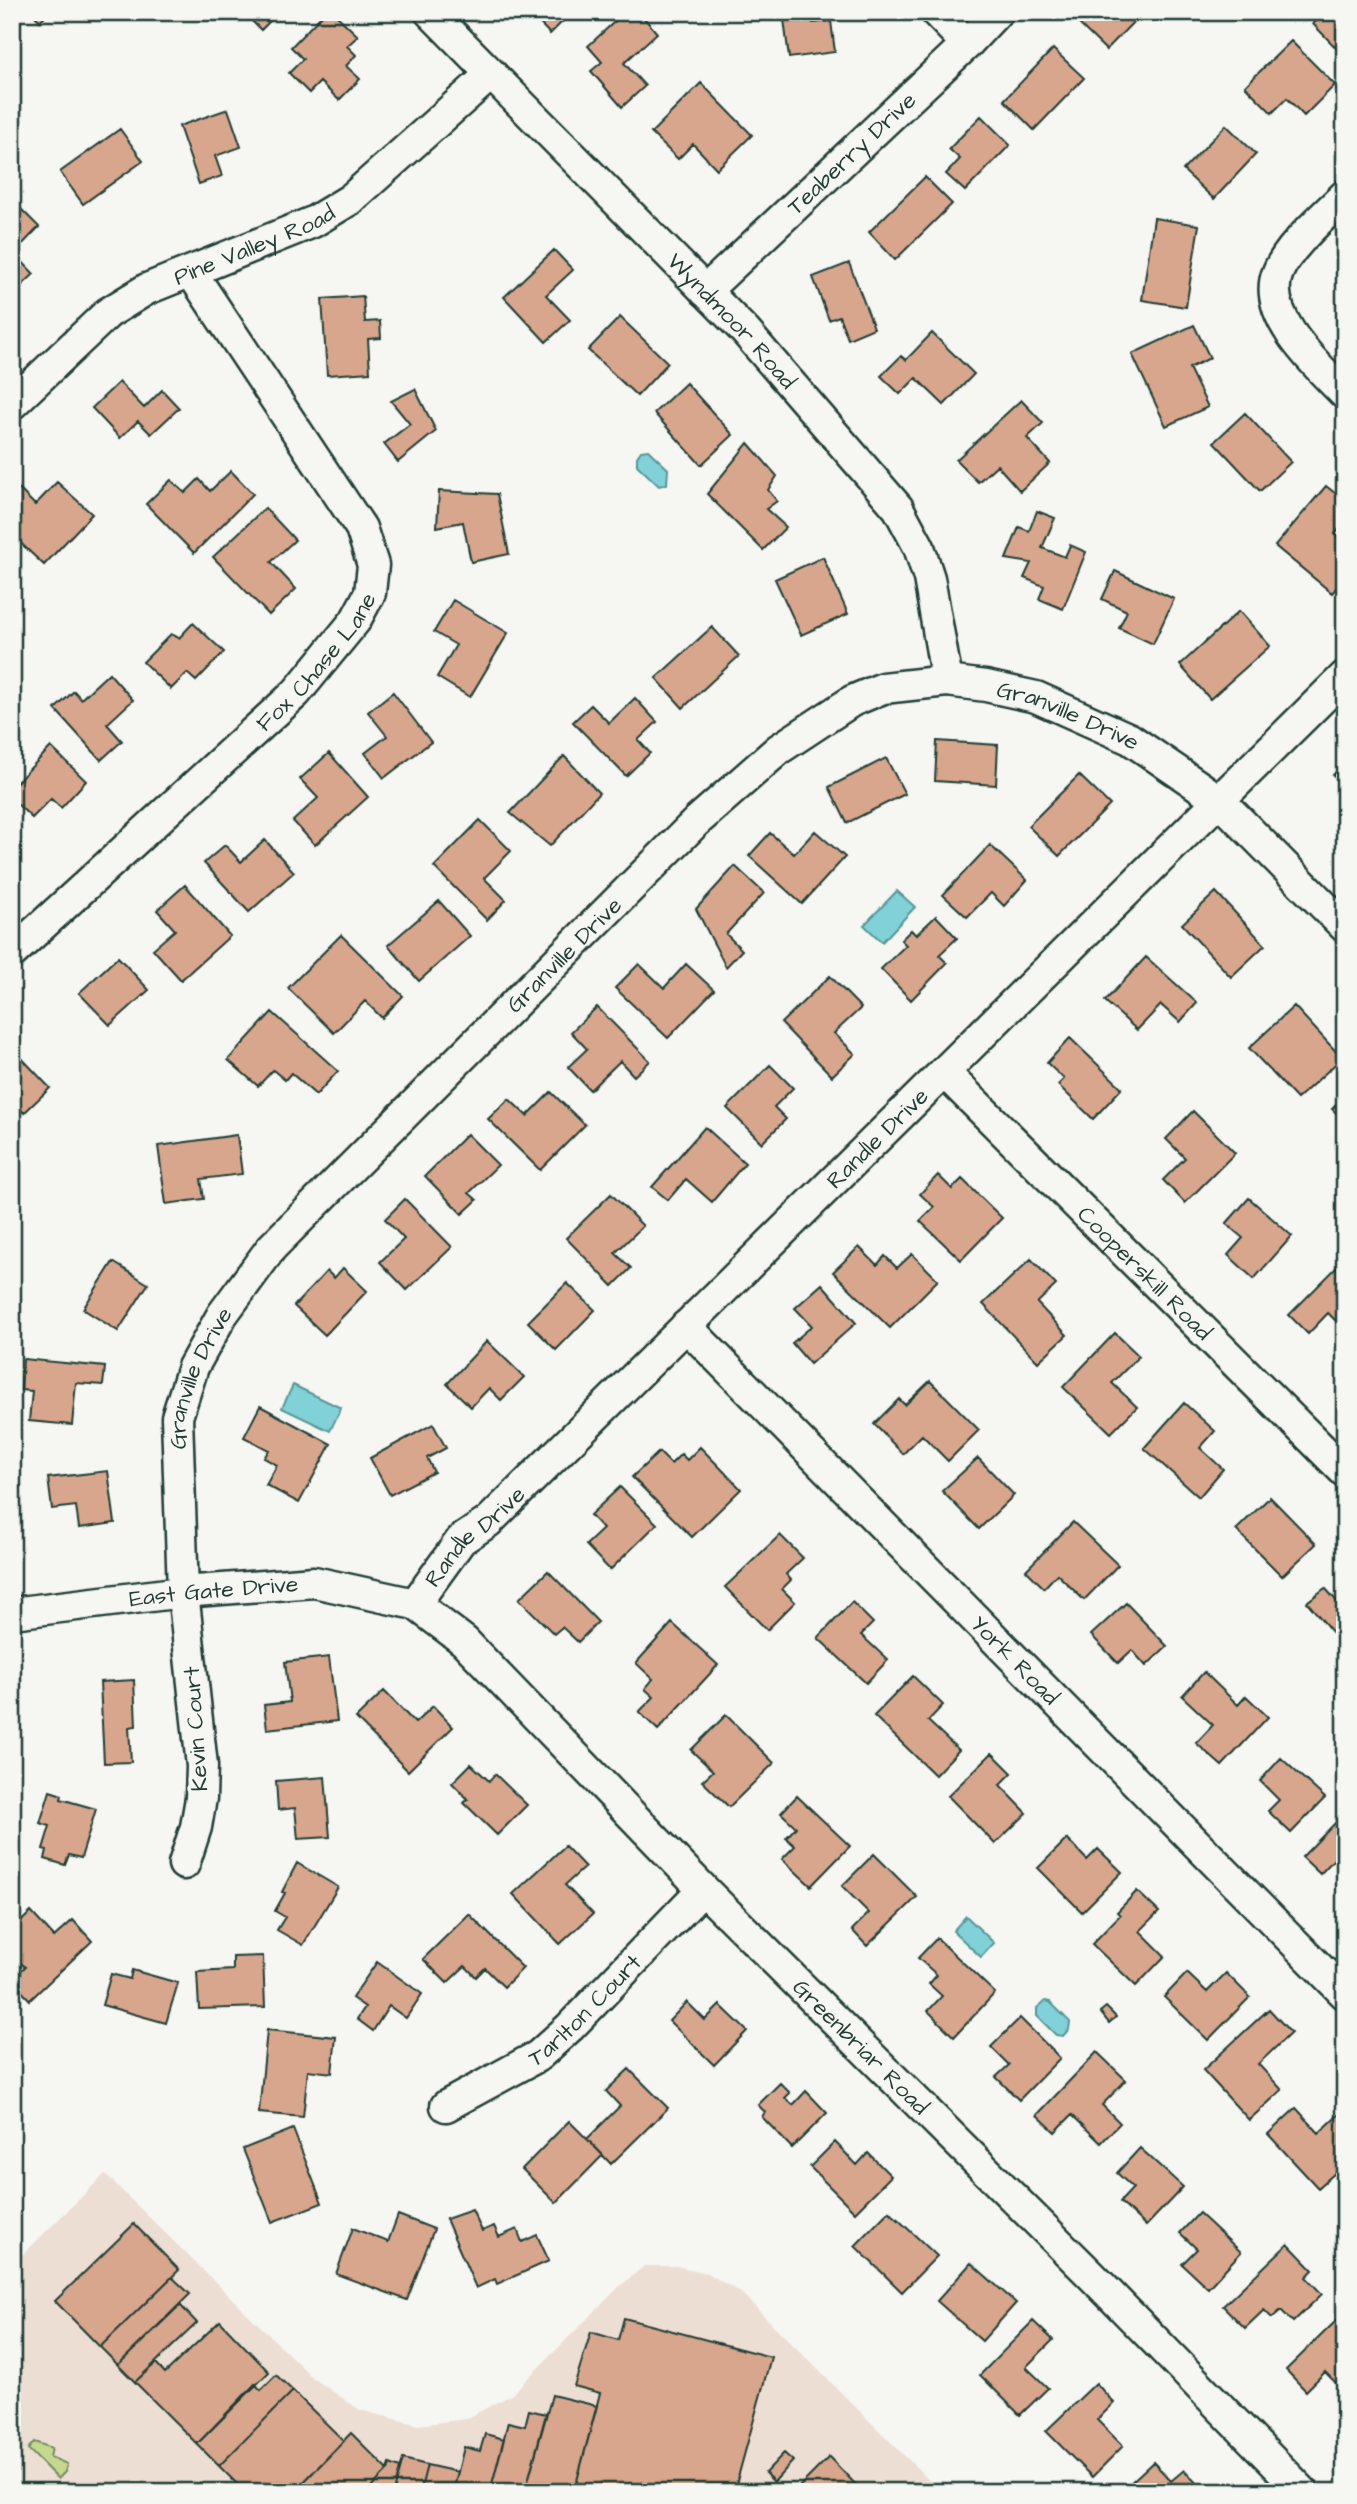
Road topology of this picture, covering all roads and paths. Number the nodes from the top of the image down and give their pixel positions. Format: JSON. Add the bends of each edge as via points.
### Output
{"nodes":[{"id":1,"x":430,"y":12,"type":"edge"},
{"id":2,"x":936,"y":12,"type":"edge"},
{"id":3,"x":997,"y":12,"type":"edge"},
{"id":4,"x":967,"y":44,"type":"junction"},
{"id":5,"x":491,"y":74,"type":"junction"},
{"id":6,"x":1345,"y":195,"type":"edge"},
{"id":7,"x":191,"y":272,"type":"junction"},
{"id":8,"x":705,"y":291,"type":"junction"},
{"id":9,"x":1345,"y":394,"type":"edge"},
{"id":10,"x":12,"y":404,"type":"edge"},
{"id":11,"x":1345,"y":676,"type":"edge"},
{"id":12,"x":947,"y":681,"type":"junction"},
{"id":13,"x":1219,"y":800,"type":"junction"},
{"id":14,"x":1345,"y":927,"type":"edge"},
{"id":15,"x":12,"y":953,"type":"edge"},
{"id":16,"x":944,"y":1072,"type":"junction"},
{"id":17,"x":686,"y":1326,"type":"junction"},
{"id":18,"x":1345,"y":1472,"type":"edge"},
{"id":19,"x":183,"y":1592,"type":"junction"},
{"id":20,"x":415,"y":1604,"type":"junction"},
{"id":21,"x":12,"y":1613,"type":"edge"},
{"id":22,"x":184,"y":1864,"type":"dead end"},
{"id":23,"x":703,"y":1889,"type":"junction"},
{"id":24,"x":1345,"y":1994,"type":"edge"},
{"id":25,"x":446,"y":2106,"type":"dead end"},
{"id":26,"x":1303,"y":2492,"type":"edge"}],
"edges":[{"from":1,"to":5,"type":"street","name":"Wyndmoor Road"},
{"from":2,"to":4,"type":"street"},
{"from":3,"to":4,"type":"street","name":"Teaberry Drive"},
{"from":4,"to":8,"type":"street","name":"Teaberry Drive"},
{"from":5,"to":7,"type":"street","name":"Pine Valley Road","via":[[351,199],[313,222]]},
{"from":5,"to":8,"type":"street","name":"Wyndmoor Road"},
{"from":6,"to":9,"type":"street","via":[[1302,237],[1278,272],[1275,291],[1293,337]]},
{"from":7,"to":10,"type":"street","name":"Pine Valley Road","via":[[147,289],[108,313]]},
{"from":7,"to":15,"type":"street","name":"Fox Chase Lane","via":[[361,528],[373,565],[370,593],[355,621],[296,693]]},
{"from":8,"to":12,"type":"street","name":"Wyndmoor Road","via":[[898,508],[929,578]]},
{"from":11,"to":13,"type":"street","name":"Randle Drive"},
{"from":12,"to":13,"type":"street","name":"Granville Drive","via":[[1036,697],[1130,739]]},
{"from":12,"to":19,"type":"street","name":"Granville Drive","via":[[883,688],[862,696],[779,749],[687,832],[272,1247],[222,1315],[193,1367],[177,1417]]},
{"from":13,"to":14,"type":"street","name":"Granville Drive"},
{"from":13,"to":16,"type":"street","name":"Randle Drive"},
{"from":16,"to":17,"type":"street","name":"Randle Drive"},
{"from":16,"to":18,"type":"street","name":"Cooperskill Road"},
{"from":17,"to":20,"type":"street","name":"Randle Drive","via":[[488,1522],[461,1540]]},
{"from":17,"to":24,"type":"street","name":"York Road"},
{"from":19,"to":20,"type":"street","name":"East Gate Drive","via":[[314,1582]]},
{"from":19,"to":21,"type":"street","name":"East Gate Drive"},
{"from":19,"to":22,"type":"street","name":"Kevin Court","via":[[202,1766],[200,1807]]},
{"from":20,"to":23,"type":"street","name":"Greenbriar Road","via":[[464,1641]]},
{"from":23,"to":25,"type":"street","name":"Tarlton Court","via":[[538,2056]]},
{"from":23,"to":26,"type":"street","name":"Greenbriar Road"}]}
